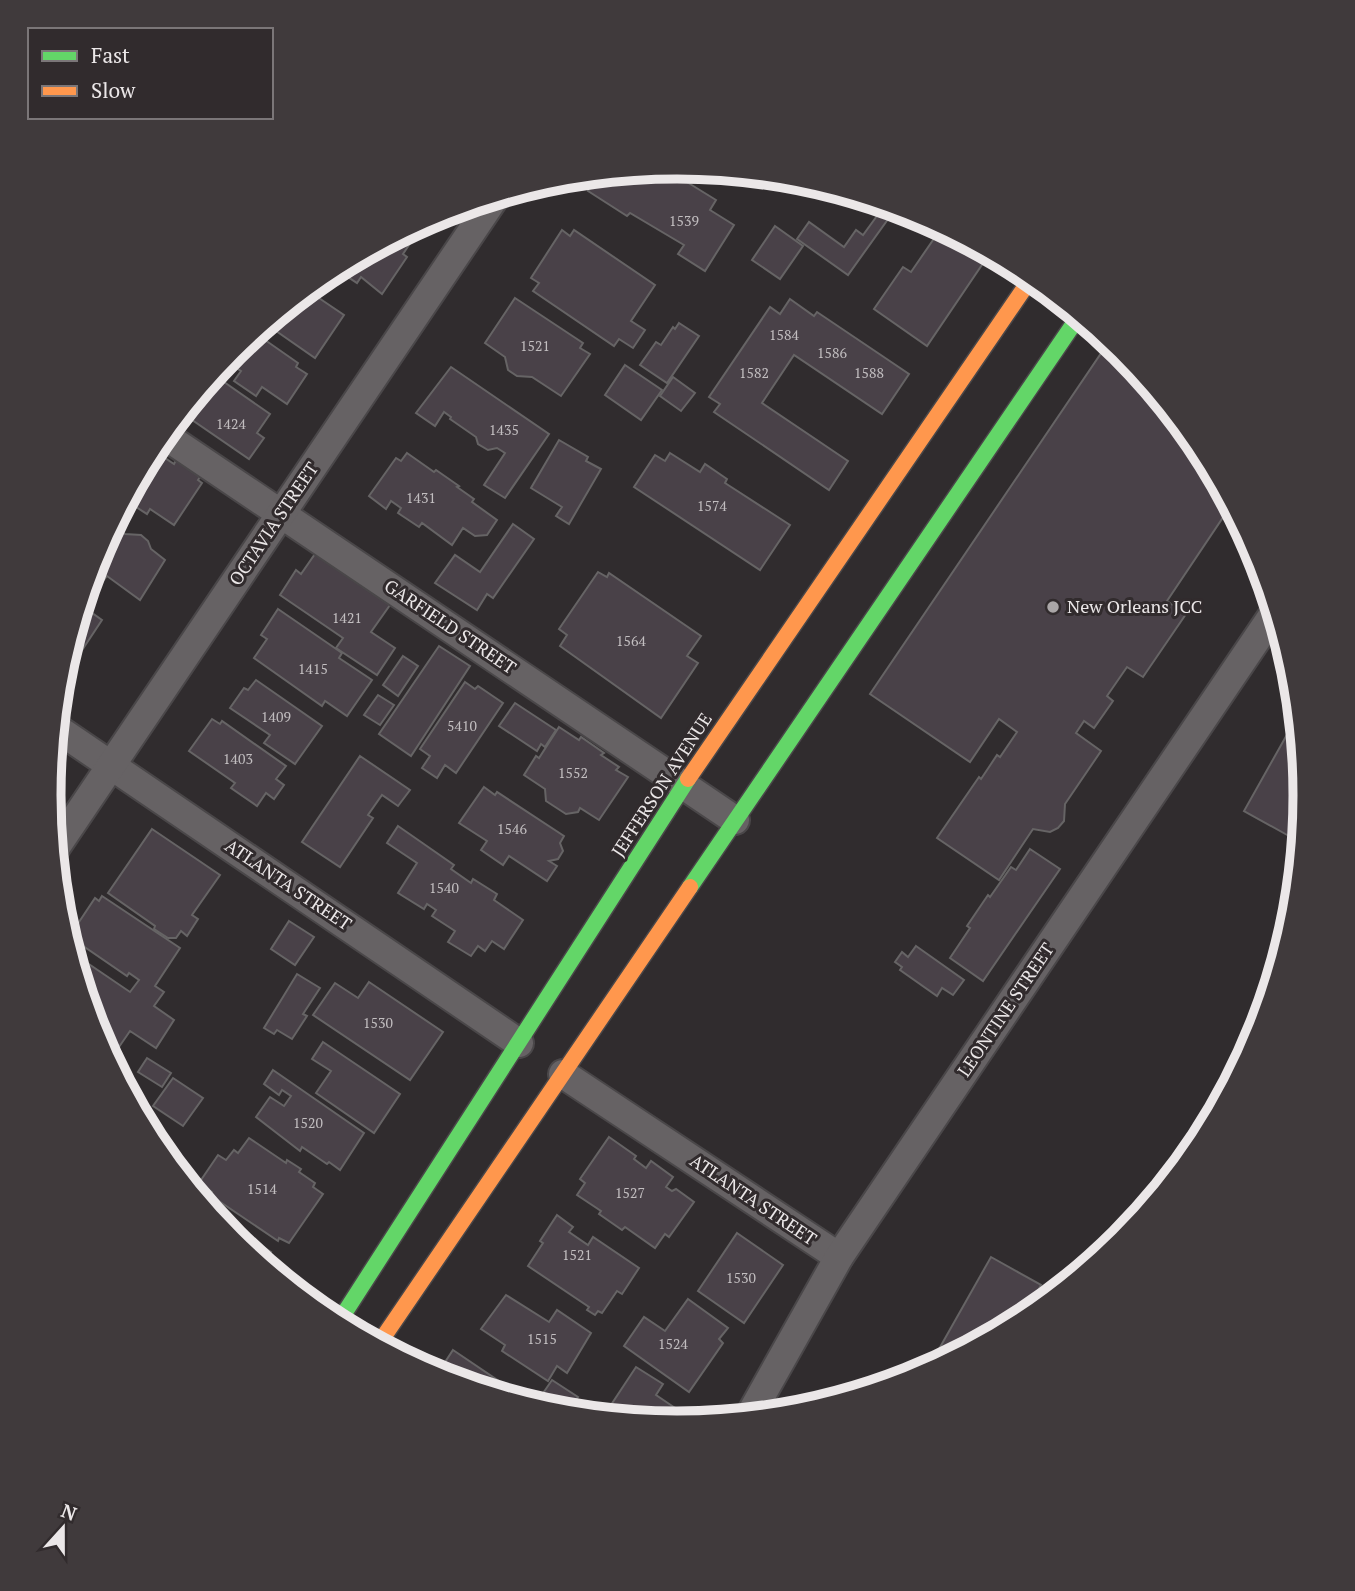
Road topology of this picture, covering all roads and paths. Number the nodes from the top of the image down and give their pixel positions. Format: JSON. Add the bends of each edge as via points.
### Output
{"nodes":[{"id":1,"x":486,"y":210,"type":"edge"},
{"id":2,"x":1025,"y":287,"type":"edge"},
{"id":3,"x":1074,"y":324,"type":"edge"},
{"id":4,"x":174,"y":441,"type":"edge"},
{"id":5,"x":282,"y":513,"type":"junction"},
{"id":6,"x":1269,"y":622,"type":"edge"},
{"id":7,"x":65,"y":734,"type":"edge"},
{"id":8,"x":112,"y":765,"type":"junction"},
{"id":9,"x":683,"y":786,"type":"junction"},
{"id":10,"x":735,"y":820,"type":"junction"},
{"id":11,"x":63,"y":837,"type":"edge"},
{"id":12,"x":525,"y":1047,"type":"junction"},
{"id":13,"x":557,"y":1070,"type":"junction"},
{"id":14,"x":839,"y":1257,"type":"junction"},
{"id":15,"x":344,"y":1314,"type":"edge"},
{"id":16,"x":383,"y":1337,"type":"edge"},
{"id":17,"x":755,"y":1406,"type":"edge"}],
"edges":[{"from":1,"to":5,"type":"street","name":"OCTAVIA STREET"},
{"from":2,"to":9,"type":"street","name":"JEFFERSON AVENUE"},
{"from":3,"to":10,"type":"street"},
{"from":4,"to":5,"type":"street","name":"GARFIELD STREET"},
{"from":5,"to":8,"type":"street","name":"OCTAVIA STREET"},
{"from":5,"to":9,"type":"street","name":"GARFIELD STREET"},
{"from":6,"to":14,"type":"street","name":"LEONTINE STREET"},
{"from":7,"to":8,"type":"street","name":"ATLANTA STREET"},
{"from":8,"to":11,"type":"street","name":"OCTAVIA STREET"},
{"from":8,"to":12,"type":"street","name":"ATLANTA STREET"},
{"from":9,"to":10,"type":"street","name":"GARFIELD STREET"},
{"from":9,"to":12,"type":"street","name":"JEFFERSON AVENUE"},
{"from":10,"to":13,"type":"street"},
{"from":12,"to":15,"type":"street","name":"JEFFERSON AVENUE"},
{"from":13,"to":14,"type":"street","name":"ATLANTA STREET"},
{"from":13,"to":16,"type":"street"},
{"from":14,"to":17,"type":"street","name":"LEONTINE STREET"}]}
